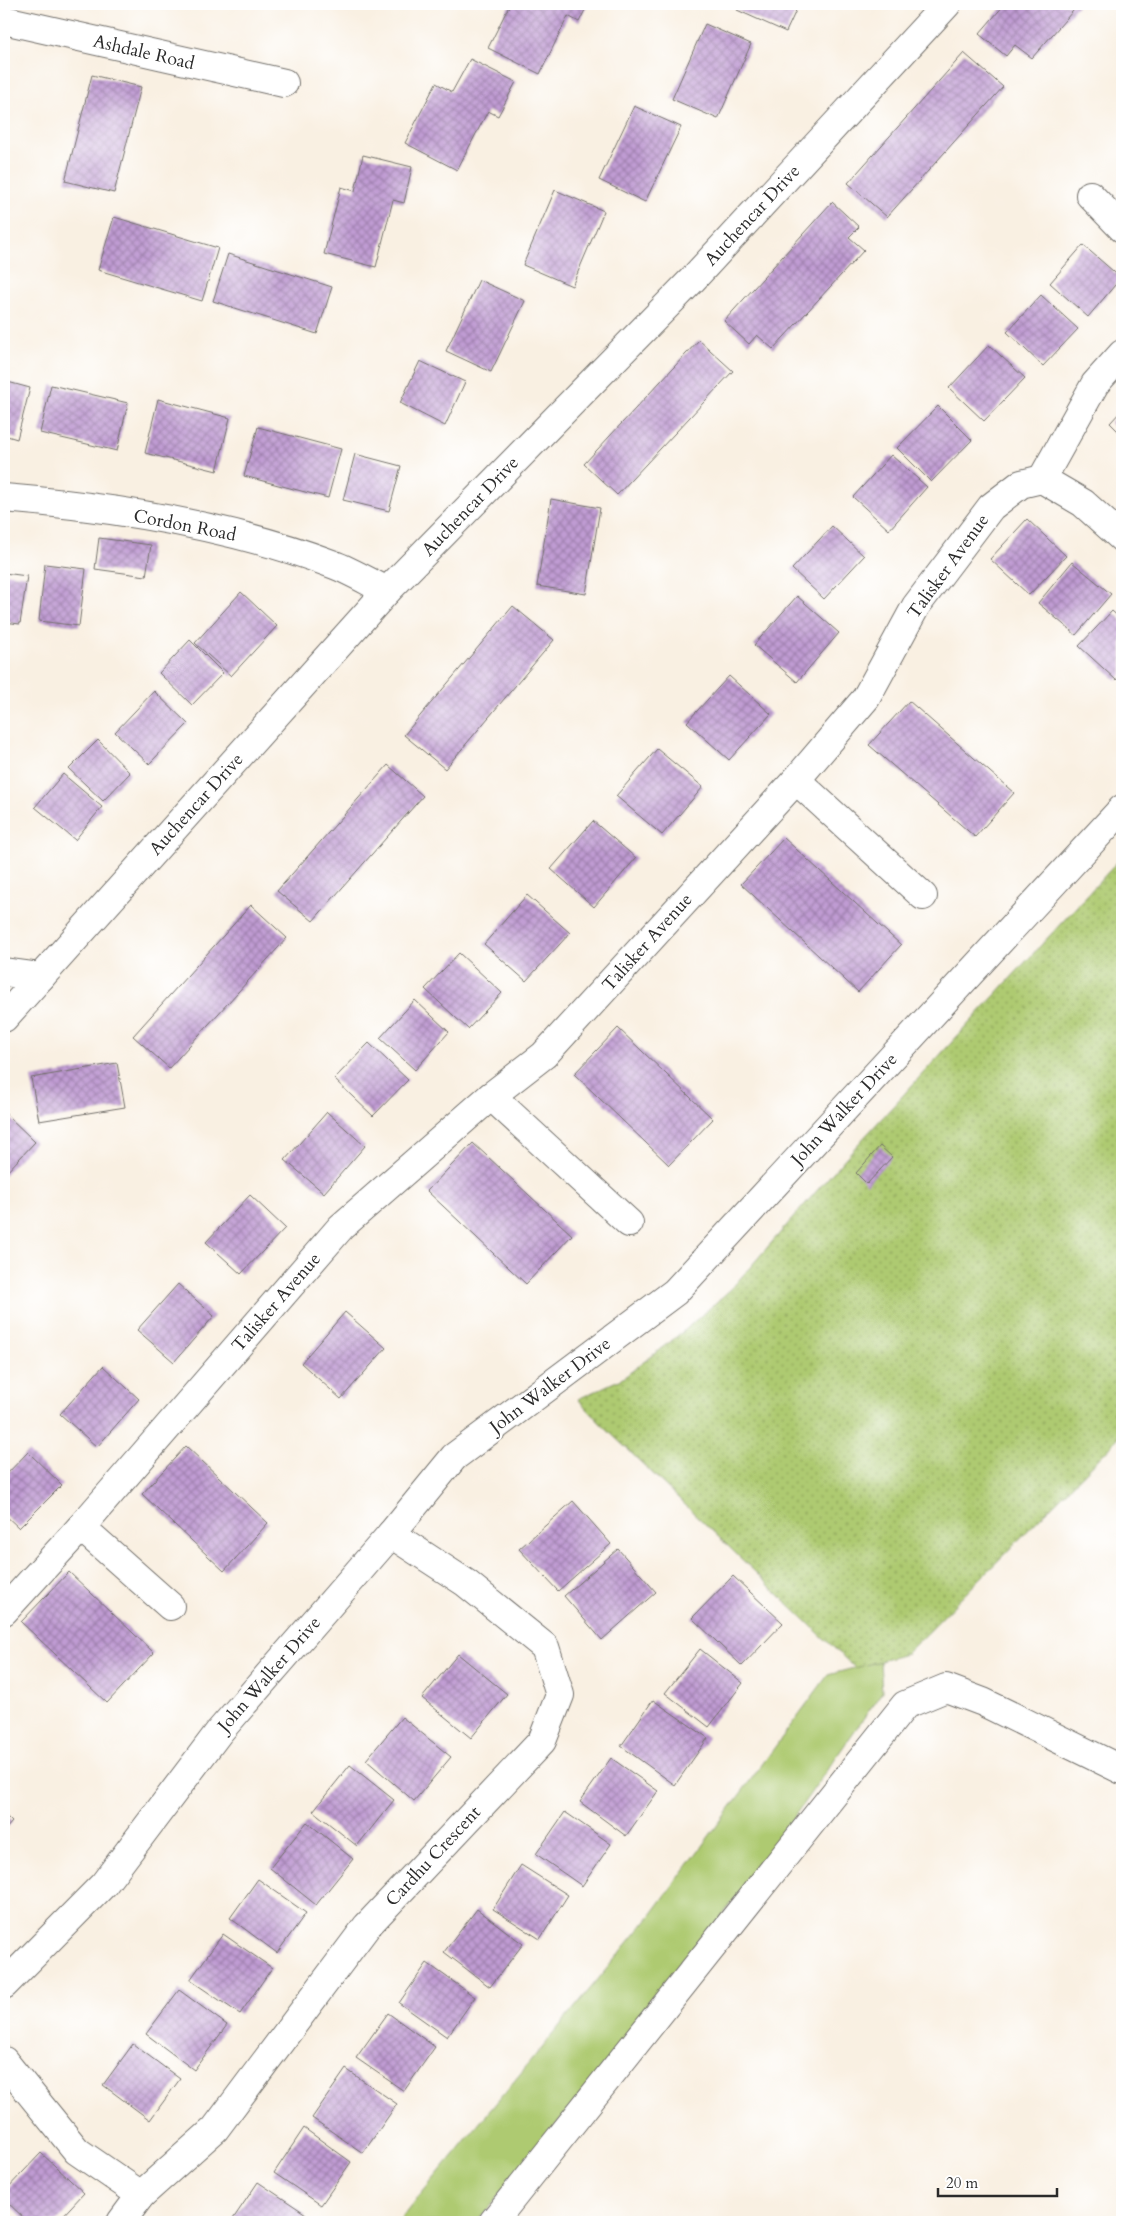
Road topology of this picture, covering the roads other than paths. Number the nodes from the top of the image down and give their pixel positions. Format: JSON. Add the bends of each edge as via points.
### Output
{"nodes":[{"id":1,"x":947,"y":4,"type":"edge"},
{"id":2,"x":4,"y":20,"type":"edge"},
{"id":3,"x":284,"y":83,"type":"dead end"},
{"id":4,"x":1090,"y":196,"type":"dead end"},
{"id":5,"x":1122,"y":228,"type":"edge"},
{"id":6,"x":1122,"y":354,"type":"edge"},
{"id":7,"x":1042,"y":479,"type":"junction"},
{"id":8,"x":4,"y":498,"type":"edge"},
{"id":9,"x":1122,"y":538,"type":"edge"},
{"id":10,"x":387,"y":591,"type":"junction"},
{"id":11,"x":796,"y":780,"type":"junction"},
{"id":12,"x":1122,"y":808,"type":"edge"},
{"id":13,"x":922,"y":896,"type":"dead end"},
{"id":14,"x":4,"y":972,"type":"edge"},
{"id":15,"x":41,"y":977,"type":"junction"},
{"id":16,"x":4,"y":1018,"type":"edge"},
{"id":17,"x":491,"y":1096,"type":"junction"},
{"id":18,"x":629,"y":1223,"type":"dead end"},
{"id":19,"x":81,"y":1527,"type":"junction"},
{"id":20,"x":391,"y":1534,"type":"junction"},
{"id":21,"x":170,"y":1606,"type":"dead end"},
{"id":22,"x":4,"y":1611,"type":"edge"},
{"id":23,"x":1122,"y":1770,"type":"edge"},
{"id":24,"x":4,"y":1985,"type":"edge"},
{"id":25,"x":4,"y":2061,"type":"edge"},
{"id":26,"x":141,"y":2194,"type":"junction"},
{"id":27,"x":121,"y":2222,"type":"edge"},
{"id":28,"x":493,"y":2222,"type":"edge"}],
"edges":[{"from":1,"to":10,"type":"street","name":"Auchencar Drive","via":[[692,280]]},
{"from":2,"to":3,"type":"street","name":"Ashdale Road"},
{"from":4,"to":5,"type":"street"},
{"from":6,"to":7,"type":"street","via":[[1095,384]]},
{"from":7,"to":9,"type":"street","via":[[1083,503]]},
{"from":7,"to":11,"type":"street","name":"Talisker Avenue","via":[[1021,484],[992,507],[916,606],[866,698]]},
{"from":8,"to":10,"type":"street","name":"Cordon Road","via":[[206,526],[333,564]]},
{"from":10,"to":15,"type":"street","name":"Auchencar Drive"},
{"from":11,"to":13,"type":"street"},
{"from":11,"to":17,"type":"street","name":"Talisker Avenue","via":[[544,1055]]},
{"from":12,"to":20,"type":"street","name":"John Walker Drive","via":[[675,1292],[454,1457]]},
{"from":14,"to":15,"type":"street"},
{"from":15,"to":16,"type":"street","name":"Auchencar Drive"},
{"from":17,"to":18,"type":"street"},
{"from":17,"to":19,"type":"street","name":"Talisker Avenue","via":[[342,1227]]},
{"from":19,"to":21,"type":"street"},
{"from":19,"to":22,"type":"street","name":"Talisker Avenue"},
{"from":20,"to":24,"type":"street","name":"John Walker Drive","via":[[219,1732],[104,1884]]},
{"from":20,"to":26,"type":"street","name":"Cardhu Crescent","via":[[466,1583],[545,1647],[560,1695],[542,1741],[368,1926],[215,2129]]},
{"from":23,"to":28,"type":"street","via":[[983,1702],[946,1688],[905,1706]]},
{"from":25,"to":26,"type":"street","via":[[78,2151]]},
{"from":26,"to":27,"type":"street","name":"Cardhu Crescent"}]}
